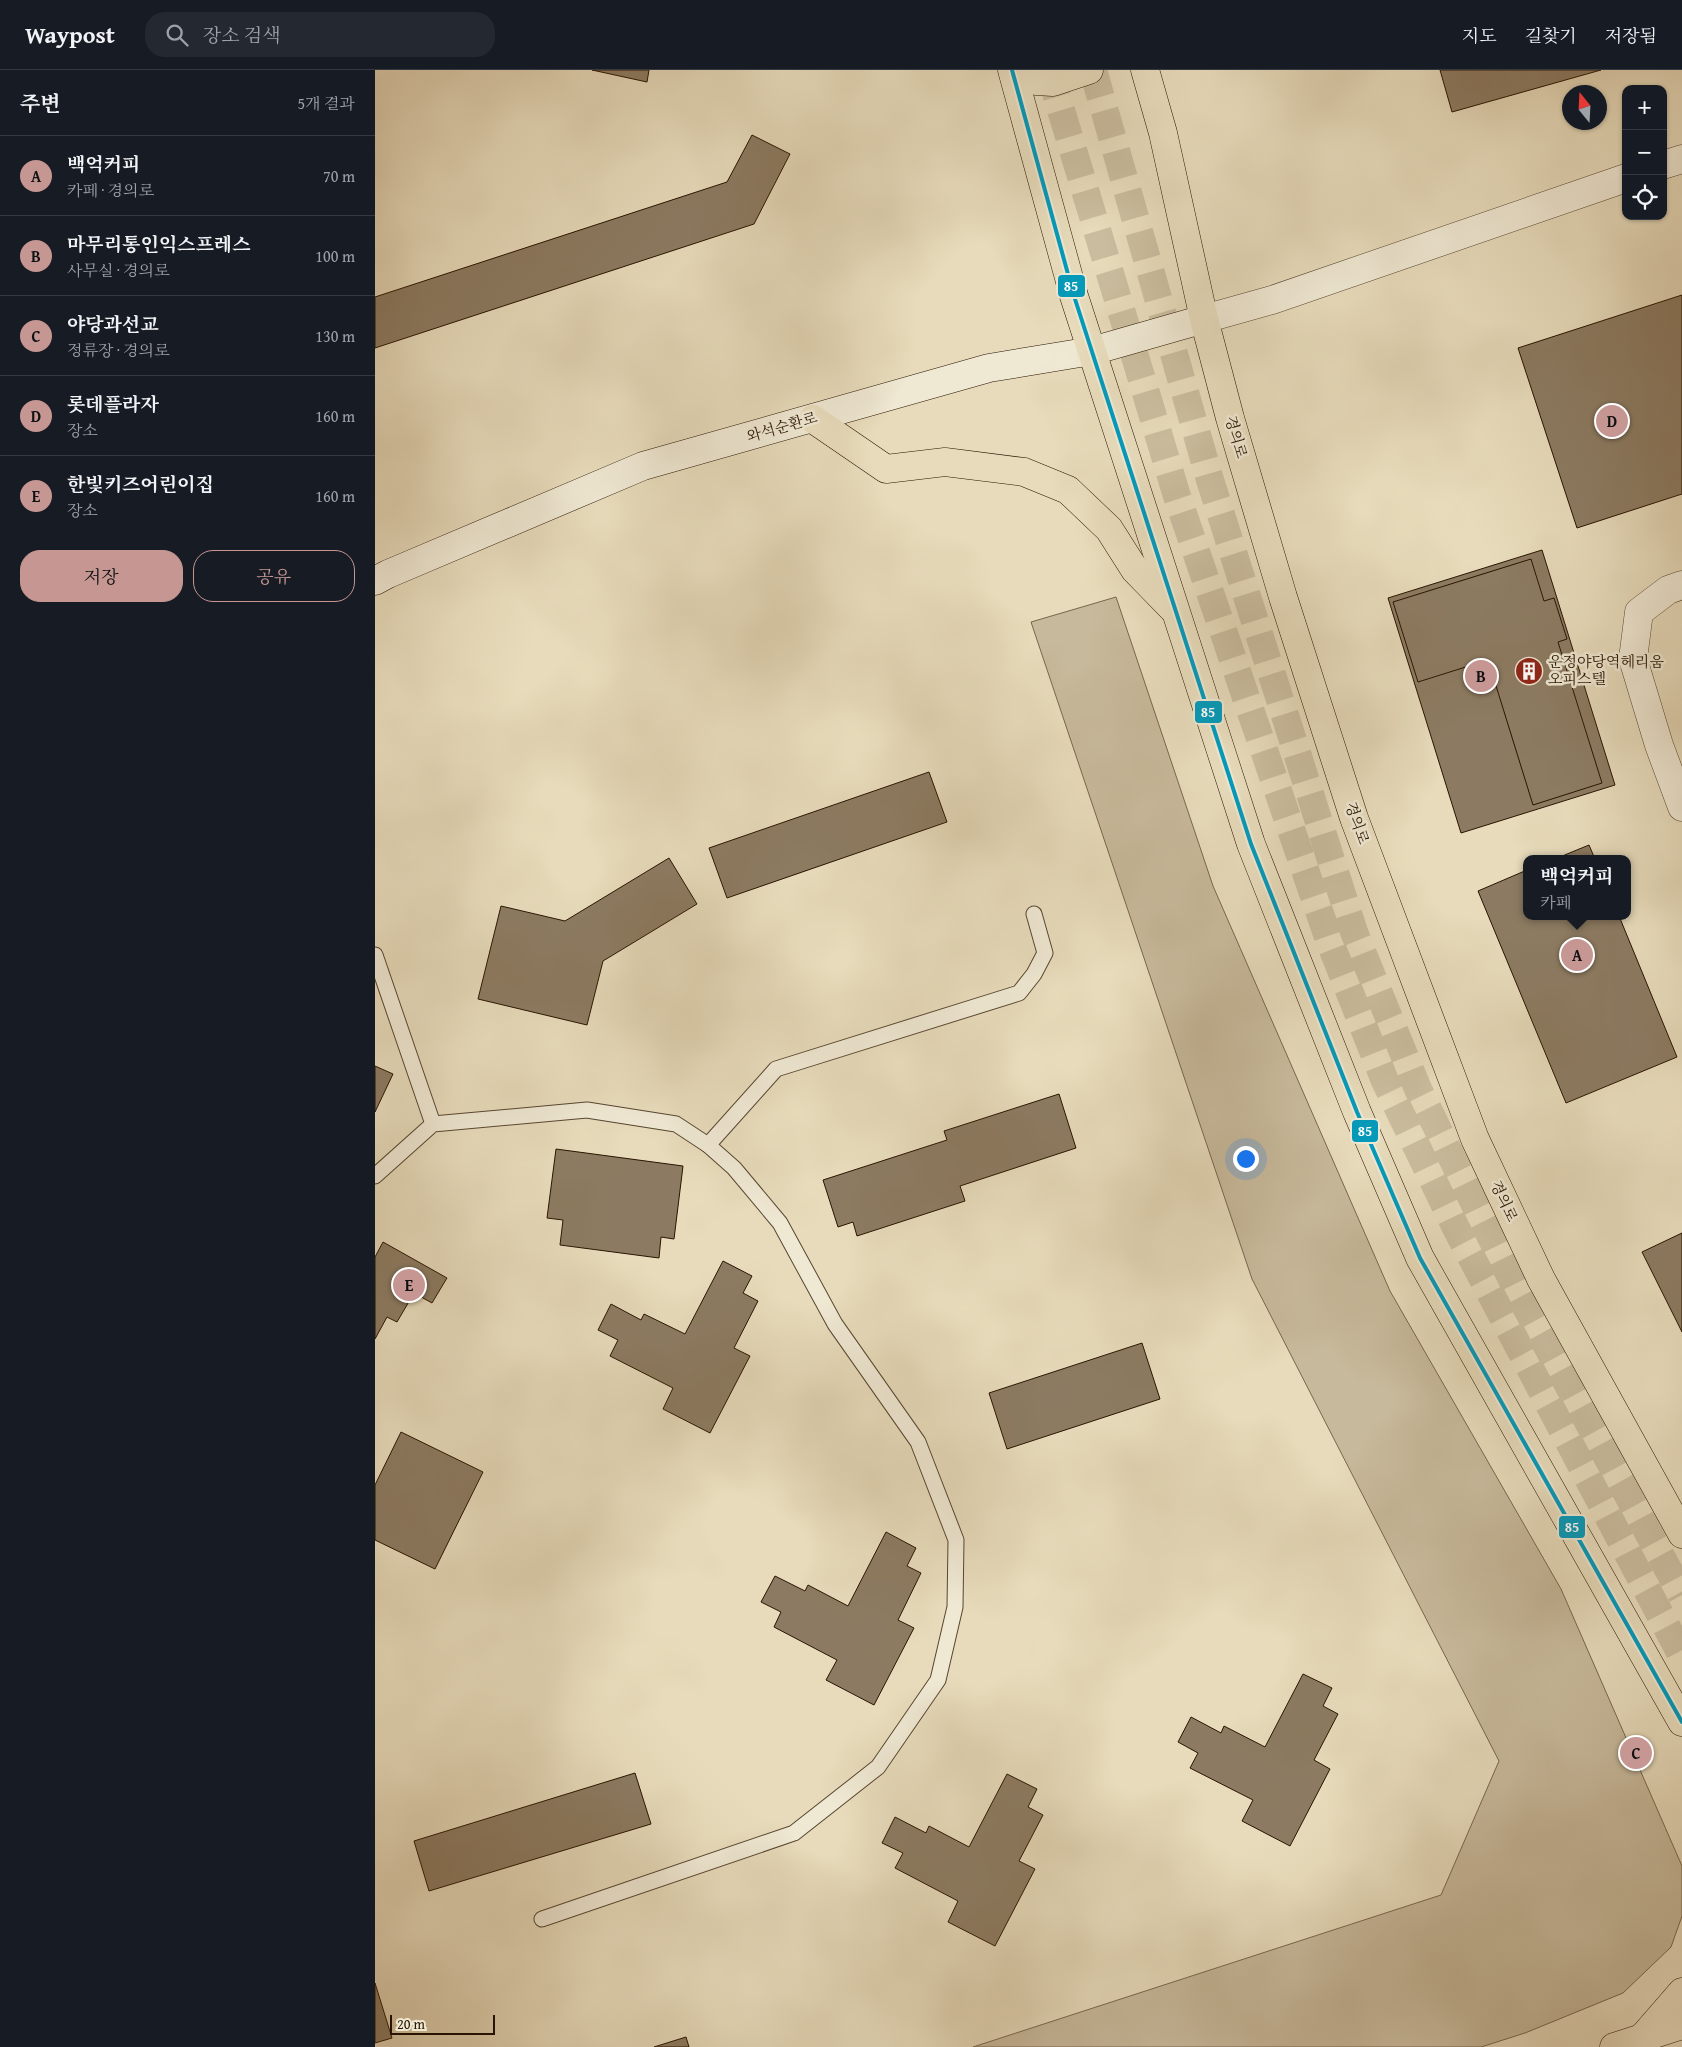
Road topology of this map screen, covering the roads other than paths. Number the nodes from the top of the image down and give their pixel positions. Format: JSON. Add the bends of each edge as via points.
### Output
{"nodes":[{"id":1,"x":1012,"y":70,"type":"edge"},
{"id":2,"x":1020,"y":70,"type":"edge"},
{"id":3,"x":1089,"y":70,"type":"edge"},
{"id":4,"x":1145,"y":70,"type":"edge"},
{"id":5,"x":1682,"y":159,"type":"edge"},
{"id":6,"x":1667,"y":164,"type":"edge"},
{"id":7,"x":1622,"y":179,"type":"edge"},
{"id":8,"x":1204,"y":319,"type":"junction"},
{"id":9,"x":1092,"y":351,"type":"junction"},
{"id":10,"x":813,"y":419,"type":"junction"},
{"id":11,"x":375,"y":581,"type":"edge"},
{"id":12,"x":1682,"y":585,"type":"edge"},
{"id":13,"x":1176,"y":612,"type":"junction"},
{"id":14,"x":1682,"y":807,"type":"edge"},
{"id":15,"x":1034,"y":914,"type":"dead end"},
{"id":16,"x":375,"y":955,"type":"edge"},
{"id":17,"x":433,"y":1124,"type":"junction"},
{"id":18,"x":708,"y":1144,"type":"junction"},
{"id":19,"x":375,"y":1176,"type":"edge"},
{"id":20,"x":1682,"y":1534,"type":"edge"},
{"id":21,"x":1682,"y":1722,"type":"edge"},
{"id":22,"x":542,"y":1919,"type":"dead end"},
{"id":23,"x":1682,"y":1992,"type":"edge"},
{"id":24,"x":1682,"y":2025,"type":"edge"},
{"id":25,"x":1641,"y":2039,"type":"junction"},
{"id":26,"x":1614,"y":2047,"type":"edge"}],
"edges":[{"from":1,"to":9,"type":"main road"},
{"from":2,"to":3,"type":"main road","via":[[1036,81],[1053,82]]},
{"from":4,"to":8,"type":"main road","name":"경의로","via":[[1163,134]]},
{"from":5,"to":6,"type":"street"},
{"from":7,"to":8,"type":"street","name":"와석순환로","via":[[1273,300]]},
{"from":8,"to":9,"type":"street","name":"와석순환로"},
{"from":8,"to":20,"type":"main road","name":"경의로","via":[[1283,597],[1354,818],[1475,1139],[1541,1279]]},
{"from":9,"to":10,"type":"street","name":"와석순환로","via":[[989,368]]},
{"from":9,"to":13,"type":"main road"},
{"from":10,"to":11,"type":"street","name":"와석순환로","via":[[643,466]]},
{"from":10,"to":13,"type":"main road","via":[[886,470],[945,462],[1024,472],[1068,490],[1109,530],[1135,570]]},
{"from":12,"to":14,"type":"street","via":[[1668,590],[1639,612],[1633,659]]},
{"from":13,"to":21,"type":"main road","via":[[1251,844],[1420,1258]]},
{"from":15,"to":18,"type":"lane","via":[[1045,953],[1019,992],[777,1069]]},
{"from":16,"to":17,"type":"lane"},
{"from":17,"to":18,"type":"lane","via":[[587,1110],[676,1124]]},
{"from":17,"to":19,"type":"lane"},
{"from":18,"to":22,"type":"lane","via":[[734,1168],[780,1223],[835,1324],[918,1442],[956,1540],[955,1607],[938,1680],[878,1767],[794,1833]]},
{"from":23,"to":25,"type":"main road"},
{"from":24,"to":25,"type":"main road"},
{"from":25,"to":26,"type":"main road"}]}
